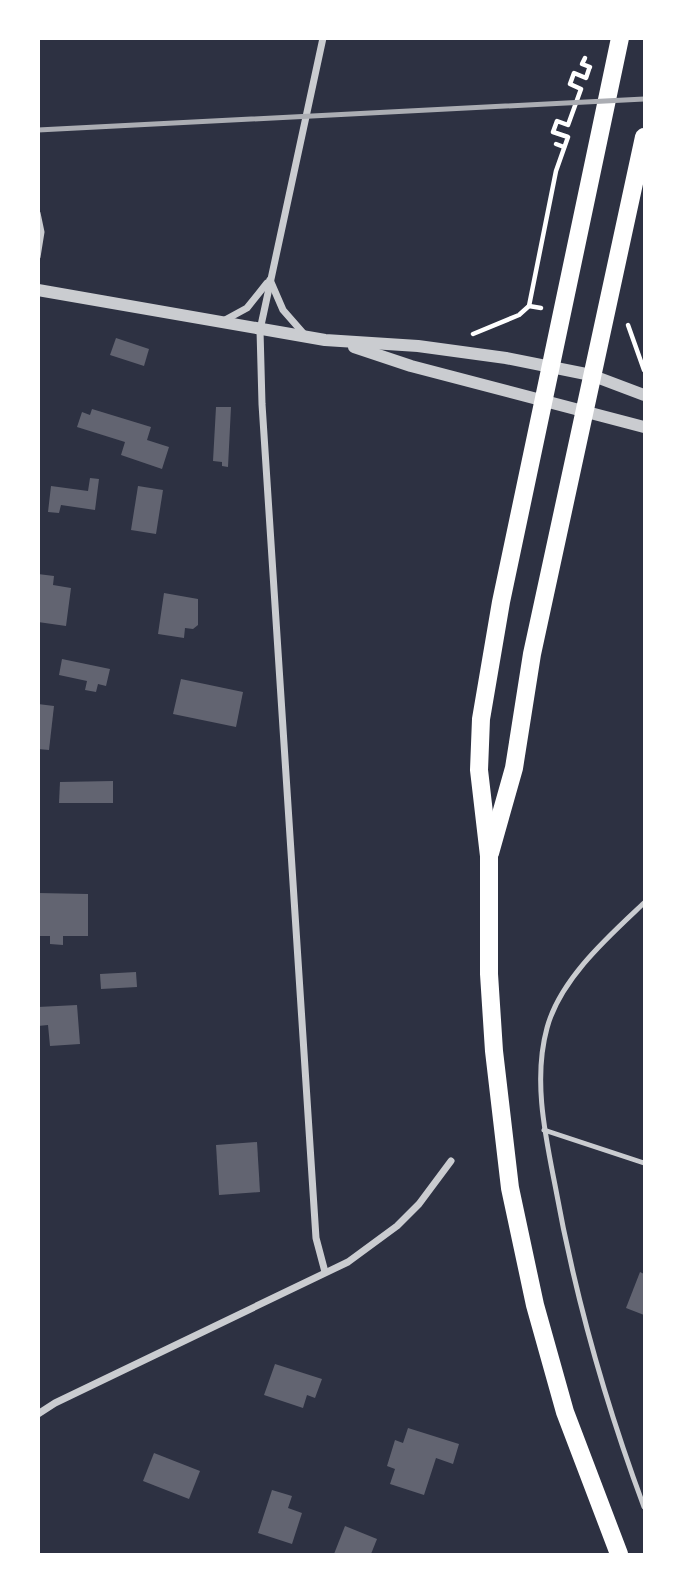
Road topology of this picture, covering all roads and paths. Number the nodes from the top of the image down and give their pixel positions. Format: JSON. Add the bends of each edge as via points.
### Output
{"nodes":[{"id":1,"x":323,"y":38,"type":"edge"},
{"id":2,"x":620,"y":38,"type":"edge"},
{"id":3,"x":585,"y":58,"type":"dead end"},
{"id":4,"x":645,"y":137,"type":"edge"},
{"id":5,"x":556,"y":144,"type":"dead end"},
{"id":6,"x":564,"y":147,"type":"junction"},
{"id":7,"x":38,"y":213,"type":"edge"},
{"id":8,"x":38,"y":257,"type":"edge"},
{"id":9,"x":270,"y":279,"type":"junction"},
{"id":10,"x":38,"y":290,"type":"edge"},
{"id":11,"x":529,"y":306,"type":"junction"},
{"id":12,"x":562,"y":312,"type":"junction"},
{"id":13,"x":220,"y":323,"type":"junction"},
{"id":14,"x":603,"y":323,"type":"junction"},
{"id":15,"x":260,"y":330,"type":"junction"},
{"id":16,"x":468,"y":336,"type":"dead end"},
{"id":17,"x":310,"y":338,"type":"junction"},
{"id":18,"x":340,"y":342,"type":"junction"},
{"id":19,"x":550,"y":367,"type":"junction"},
{"id":20,"x":645,"y":370,"type":"edge"},
{"id":21,"x":591,"y":375,"type":"junction"},
{"id":22,"x":645,"y":394,"type":"edge"},
{"id":23,"x":543,"y":400,"type":"junction"},
{"id":24,"x":583,"y":410,"type":"junction"},
{"id":25,"x":645,"y":427,"type":"edge"},
{"id":26,"x":489,"y":856,"type":"junction"},
{"id":27,"x":645,"y":903,"type":"edge"},
{"id":28,"x":544,"y":1130,"type":"junction"},
{"id":29,"x":452,"y":1161,"type":"dead end"},
{"id":30,"x":645,"y":1163,"type":"edge"},
{"id":31,"x":325,"y":1272,"type":"junction"},
{"id":32,"x":38,"y":1414,"type":"edge"},
{"id":33,"x":645,"y":1507,"type":"edge"},
{"id":34,"x":619,"y":1555,"type":"edge"}],
"edges":[{"from":1,"to":9,"type":"street"},
{"from":2,"to":12,"type":"main road"},
{"from":3,"to":6,"type":"path","via":[[582,64],[590,67],[586,78],[573,73],[569,84],[581,89],[568,125],[557,121],[553,132],[568,137]]},
{"from":4,"to":14,"type":"main road"},
{"from":5,"to":6,"type":"path"},
{"from":6,"to":11,"type":"path"},
{"from":7,"to":8,"type":"lane","via":[[42,232]]},
{"from":9,"to":13,"type":"street","via":[[247,308]]},
{"from":9,"to":15,"type":"street"},
{"from":9,"to":17,"type":"street","via":[[283,310]]},
{"from":10,"to":13,"type":"street"},
{"from":11,"to":12,"type":"path"},
{"from":11,"to":16,"type":"path","via":[[519,315]]},
{"from":12,"to":19,"type":"main road"},
{"from":13,"to":15,"type":"street"},
{"from":14,"to":20,"type":"path","via":[[627,329]]},
{"from":14,"to":21,"type":"main road"},
{"from":15,"to":17,"type":"street"},
{"from":15,"to":31,"type":"street","via":[[316,1238]]},
{"from":17,"to":18,"type":"street"},
{"from":18,"to":19,"type":"street","via":[[418,346]]},
{"from":18,"to":23,"type":"street","via":[[411,366]]},
{"from":19,"to":21,"type":"street"},
{"from":19,"to":23,"type":"main road"},
{"from":21,"to":22,"type":"street"},
{"from":21,"to":24,"type":"main road"},
{"from":23,"to":24,"type":"street"},
{"from":23,"to":26,"type":"main road","via":[[481,719],[481,797]]},
{"from":24,"to":25,"type":"street"},
{"from":24,"to":26,"type":"main road","via":[[532,654],[514,768]]},
{"from":26,"to":34,"type":"main road","via":[[489,974],[510,1188],[535,1305],[565,1412]]},
{"from":27,"to":28,"type":"lane","via":[[580,971],[553,1013],[543,1051]]},
{"from":28,"to":30,"type":"lane"},
{"from":28,"to":33,"type":"lane","via":[[586,1331]]},
{"from":29,"to":31,"type":"street","via":[[397,1226],[348,1262]]},
{"from":31,"to":32,"type":"street"}]}
